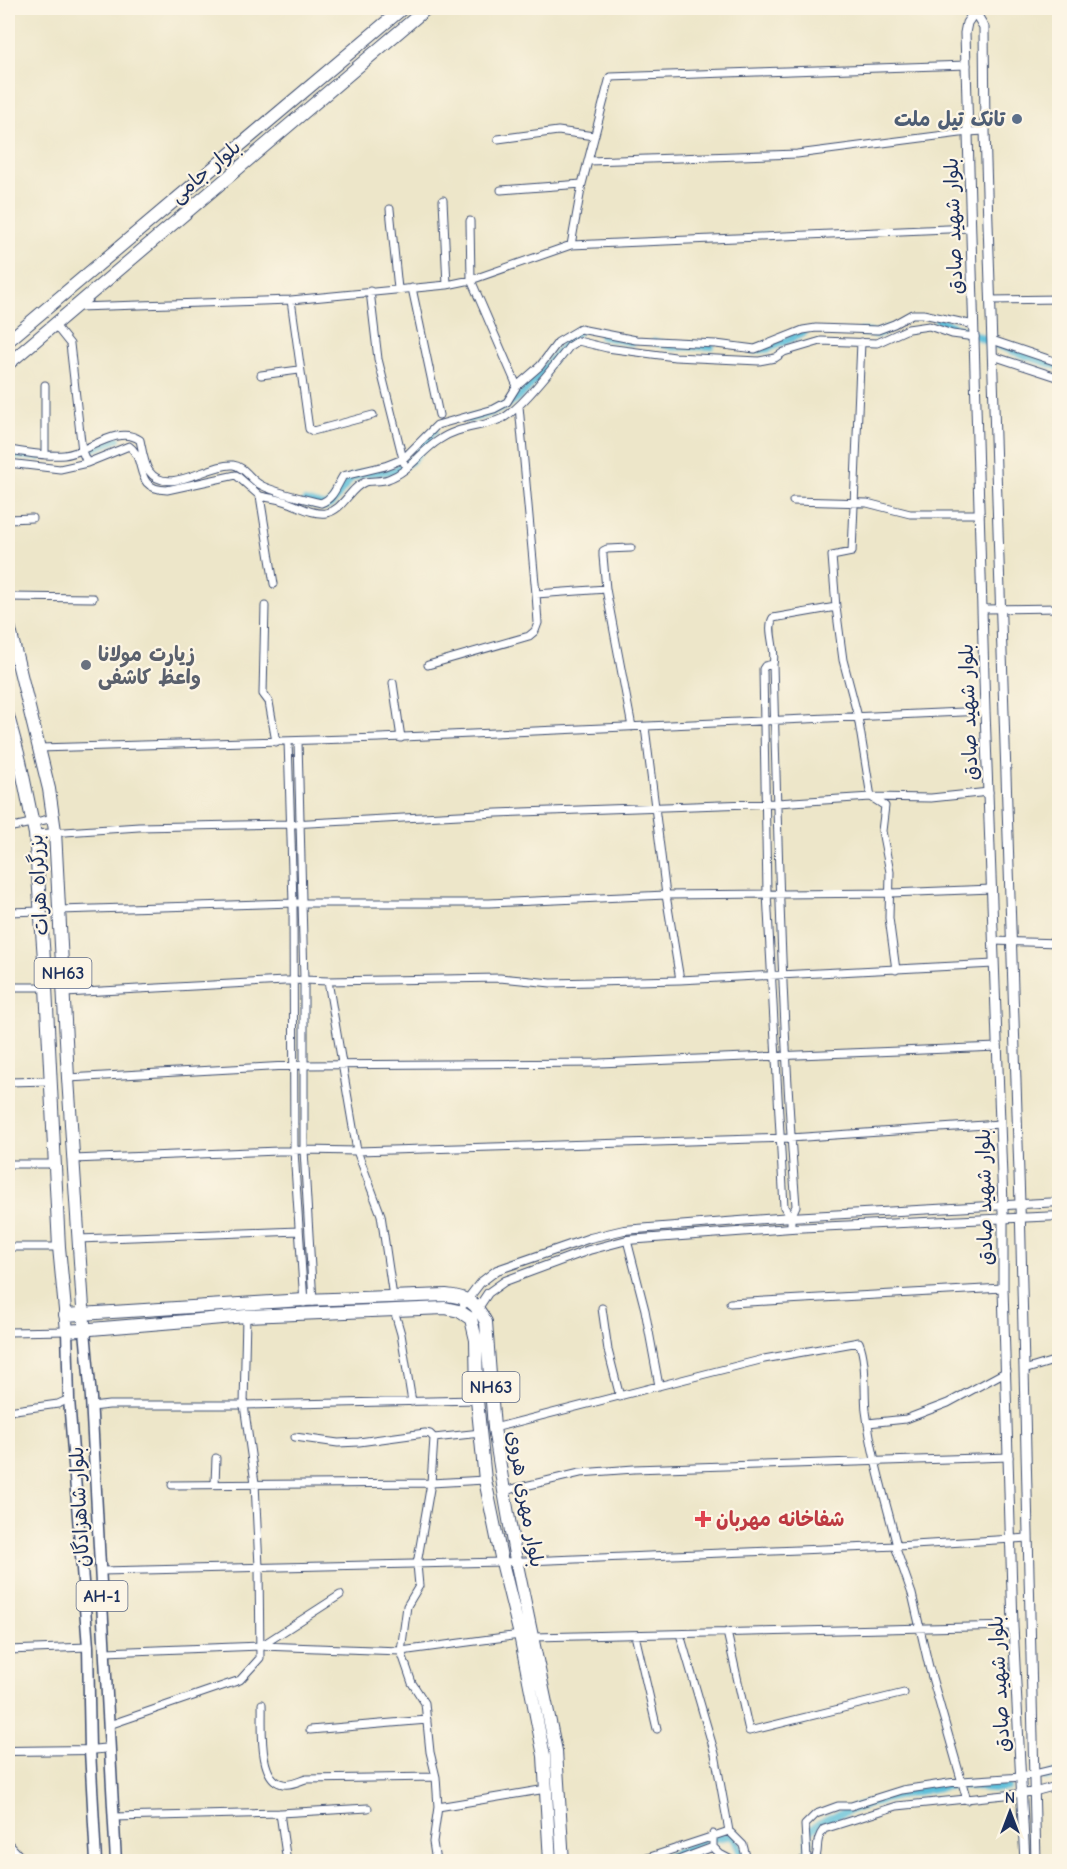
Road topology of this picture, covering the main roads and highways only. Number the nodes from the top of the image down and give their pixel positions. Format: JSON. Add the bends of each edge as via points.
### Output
{"nodes":[{"id":1,"x":403,"y":8,"type":"edge"},
{"id":2,"x":428,"y":8,"type":"edge"},
{"id":3,"x":976,"y":10,"type":"edge"},
{"id":4,"x":8,"y":341,"type":"edge"},
{"id":5,"x":8,"y":364,"type":"edge"},
{"id":6,"x":8,"y":622,"type":"edge"},
{"id":7,"x":8,"y":716,"type":"edge"},
{"id":8,"x":44,"y":961,"type":"junction"},
{"id":9,"x":62,"y":961,"type":"junction"},
{"id":10,"x":65,"y":1315,"type":"junction"},
{"id":11,"x":84,"y":1315,"type":"junction"},
{"id":12,"x":85,"y":1330,"type":"junction"},
{"id":13,"x":67,"y":1331,"type":"junction"},
{"id":14,"x":96,"y":1862,"type":"edge"},
{"id":15,"x":116,"y":1862,"type":"edge"},
{"id":16,"x":550,"y":1862,"type":"edge"},
{"id":17,"x":563,"y":1862,"type":"edge"},
{"id":18,"x":1025,"y":1862,"type":"edge"},
{"id":19,"x":1036,"y":1862,"type":"edge"}],
"edges":[{"from":1,"to":4,"type":"highway","name":"بلوار جامی"},
{"from":2,"to":5,"type":"highway","name":"بلوار جامی"},
{"from":3,"to":18,"type":"main road","name":"بلوار شهید صادق","via":[[965,33],[1013,1626]]},
{"from":3,"to":19,"type":"main road","name":"بلوار شهید صادق","via":[[984,27]]},
{"from":6,"to":9,"type":"highway","name":"بزرگراه هرات","number":"NH63","via":[[54,818]]},
{"from":7,"to":8,"type":"highway","name":"بزرگراه هرات","number":"NH63","via":[[34,829]]},
{"from":8,"to":9,"type":"highway"},
{"from":8,"to":10,"type":"highway","name":"بزرگراه هرات","number":"NH63"},
{"from":9,"to":11,"type":"highway","name":"بزرگراه هرات","number":"NH63"},
{"from":10,"to":11,"type":"highway"},
{"from":10,"to":13,"type":"highway","name":"بزرگراه هرات","number":"NH63"},
{"from":11,"to":12,"type":"highway","name":"بزرگراه هرات","number":"NH63"},
{"from":11,"to":17,"type":"highway","name":"بلوار مهری هروی","number":"NH63","via":[[446,1295],[467,1299],[478,1308],[486,1322],[494,1428],[516,1560],[556,1751]]},
{"from":12,"to":13,"type":"highway"},
{"from":12,"to":15,"type":"main road","name":"بلوار شاهزادگان","number":"AH-1"},
{"from":12,"to":16,"type":"highway","name":"بلوار مهری هروی","number":"NH63","via":[[246,1316],[445,1308],[471,1319],[476,1340],[485,1480],[544,1756]]},
{"from":13,"to":14,"type":"main road","name":"بلوار شاهزادگان","number":"AH-1","via":[[88,1647]]}]}
